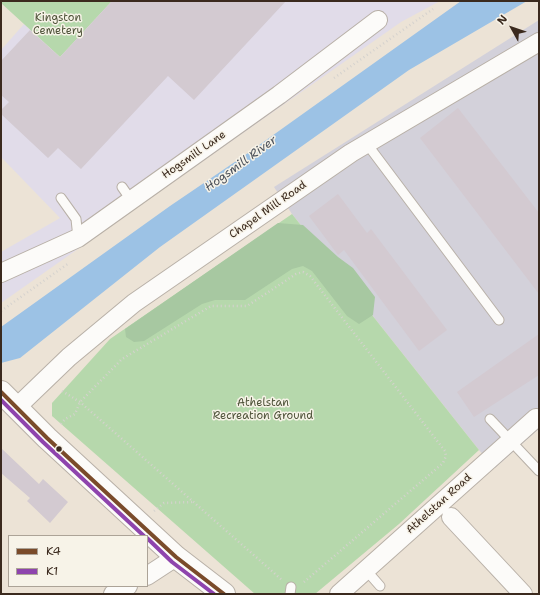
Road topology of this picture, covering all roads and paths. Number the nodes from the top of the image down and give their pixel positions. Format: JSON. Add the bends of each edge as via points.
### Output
{"nodes":[{"id":1,"x":378,"y":20,"type":"dead end"},
{"id":2,"x":537,"y":46,"type":"edge"},
{"id":3,"x":367,"y":144,"type":"junction"},
{"id":4,"x":61,"y":198,"type":"dead end"},
{"id":5,"x":78,"y":238,"type":"junction"},
{"id":6,"x":1,"y":273,"type":"edge"},
{"id":7,"x":499,"y":320,"type":"dead end"},
{"id":8,"x":62,"y":391,"type":"dead end"},
{"id":9,"x":1,"y":392,"type":"edge"},
{"id":10,"x":80,"y":402,"type":"junction"},
{"id":11,"x":17,"y":407,"type":"junction"},
{"id":12,"x":537,"y":416,"type":"edge"},
{"id":13,"x":490,"y":419,"type":"dead end"},
{"id":14,"x":47,"y":438,"type":"junction"},
{"id":15,"x":510,"y":439,"type":"junction"},
{"id":16,"x":539,"y":471,"type":"edge"},
{"id":17,"x":193,"y":501,"type":"junction"},
{"id":18,"x":451,"y":517,"type":"dead end"},
{"id":19,"x":142,"y":525,"type":"junction"},
{"id":20,"x":176,"y":557,"type":"junction"},
{"id":21,"x":366,"y":570,"type":"junction"},
{"id":22,"x":148,"y":575,"type":"edge"},
{"id":23,"x":380,"y":586,"type":"dead end"},
{"id":24,"x":126,"y":587,"type":"edge"},
{"id":25,"x":291,"y":591,"type":"edge"},
{"id":26,"x":113,"y":594,"type":"edge"},
{"id":27,"x":224,"y":594,"type":"edge"},
{"id":28,"x":339,"y":594,"type":"edge"},
{"id":29,"x":523,"y":594,"type":"edge"}],
"edges":[{"from":1,"to":5,"type":"street","name":"Hogsmill Lane","via":[[279,94],[126,193]]},
{"from":2,"to":3,"type":"street","name":"Chapel Mill Road"},
{"from":3,"to":7,"type":"lane"},
{"from":3,"to":11,"type":"street","name":"Chapel Mill Road","via":[[134,303],[69,357]]},
{"from":4,"to":5,"type":"lane","via":[[76,219]]},
{"from":5,"to":6,"type":"street","name":"Hogsmill Lane"},
{"from":8,"to":10,"type":"path"},
{"from":9,"to":11,"type":"street"},
{"from":10,"to":14,"type":"path","via":[[75,414],[65,419]]},
{"from":10,"to":17,"type":"path"},
{"from":10,"to":25,"type":"path","via":[[122,359],[211,306],[247,306],[296,274],[303,272],[310,276],[445,451],[446,456],[443,463]]},
{"from":11,"to":14,"type":"street"},
{"from":12,"to":15,"type":"street","name":"Athelstan Road"},
{"from":13,"to":15,"type":"lane"},
{"from":14,"to":19,"type":"street"},
{"from":15,"to":16,"type":"lane"},
{"from":15,"to":21,"type":"street","name":"Athelstan Road"},
{"from":17,"to":19,"type":"path","via":[[164,503]]},
{"from":17,"to":25,"type":"path","via":[[237,538]]},
{"from":18,"to":29,"type":"street"},
{"from":19,"to":20,"type":"street"},
{"from":20,"to":22,"type":"street"},
{"from":20,"to":27,"type":"street"},
{"from":21,"to":23,"type":"lane"},
{"from":21,"to":28,"type":"street","name":"Athelstan Road"},
{"from":24,"to":26,"type":"street"}]}
